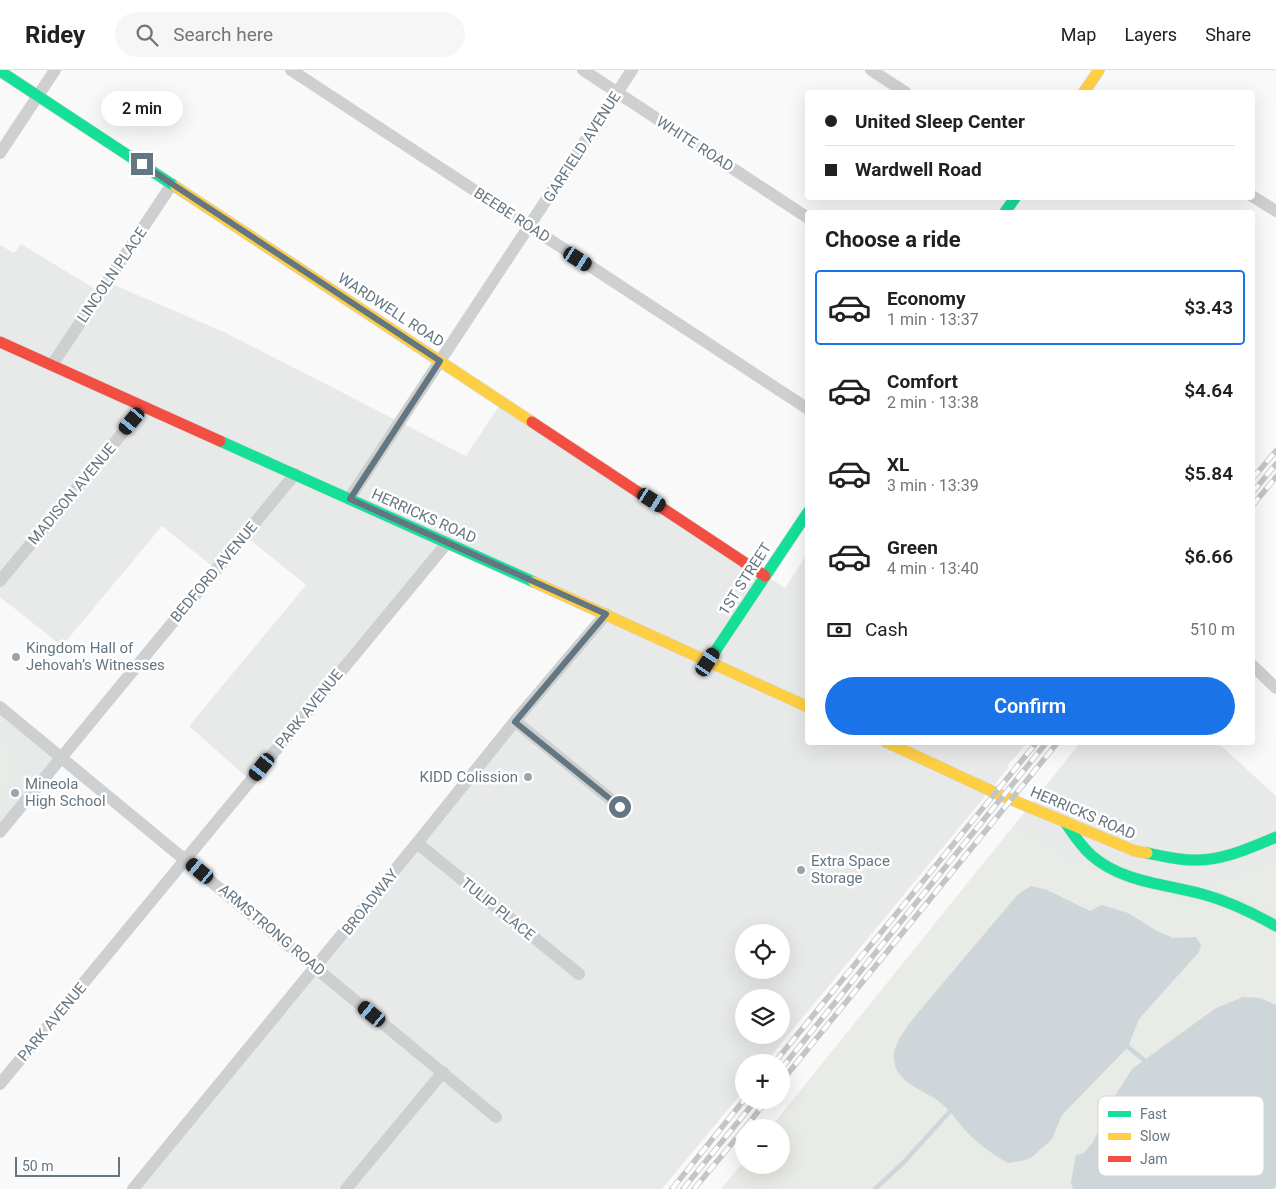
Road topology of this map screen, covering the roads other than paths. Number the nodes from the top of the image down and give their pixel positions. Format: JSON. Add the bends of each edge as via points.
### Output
{"nodes":[{"id":1,"x":0,"y":70,"type":"edge"},
{"id":2,"x":55,"y":70,"type":"edge"},
{"id":3,"x":291,"y":70,"type":"edge"},
{"id":4,"x":583,"y":70,"type":"edge"},
{"id":5,"x":632,"y":70,"type":"edge"},
{"id":6,"x":871,"y":70,"type":"edge"},
{"id":7,"x":1099,"y":70,"type":"edge"},
{"id":8,"x":902,"y":90,"type":"edge"},
{"id":9,"x":1089,"y":90,"type":"edge"},
{"id":10,"x":617,"y":93,"type":"junction"},
{"id":11,"x":38,"y":95,"type":"junction"},
{"id":12,"x":0,"y":153,"type":"edge"},
{"id":13,"x":172,"y":184,"type":"junction"},
{"id":14,"x":1255,"y":198,"type":"edge"},
{"id":15,"x":1276,"y":211,"type":"edge"},
{"id":16,"x":805,"y":216,"type":"edge"},
{"id":17,"x":529,"y":226,"type":"junction"},
{"id":18,"x":0,"y":342,"type":"edge"},
{"id":19,"x":440,"y":361,"type":"junction"},
{"id":20,"x":52,"y":365,"type":"junction"},
{"id":21,"x":144,"y":407,"type":"junction"},
{"id":22,"x":805,"y":407,"type":"edge"},
{"id":23,"x":295,"y":474,"type":"junction"},
{"id":24,"x":350,"y":499,"type":"junction"},
{"id":25,"x":805,"y":516,"type":"edge"},
{"id":26,"x":447,"y":543,"type":"junction"},
{"id":27,"x":765,"y":576,"type":"junction"},
{"id":28,"x":0,"y":581,"type":"edge"},
{"id":29,"x":606,"y":614,"type":"junction"},
{"id":30,"x":708,"y":662,"type":"junction"},
{"id":31,"x":1255,"y":668,"type":"edge"},
{"id":32,"x":1276,"y":688,"type":"edge"},
{"id":33,"x":805,"y":706,"type":"edge"},
{"id":34,"x":0,"y":707,"type":"edge"},
{"id":35,"x":515,"y":722,"type":"junction"},
{"id":36,"x":892,"y":745,"type":"edge"},
{"id":37,"x":61,"y":757,"type":"junction"},
{"id":38,"x":620,"y":807,"type":"dead end"},
{"id":39,"x":1065,"y":822,"type":"junction"},
{"id":40,"x":0,"y":832,"type":"edge"},
{"id":41,"x":1276,"y":837,"type":"edge"},
{"id":42,"x":417,"y":843,"type":"junction"},
{"id":43,"x":186,"y":859,"type":"junction"},
{"id":44,"x":1276,"y":926,"type":"edge"},
{"id":45,"x":316,"y":967,"type":"junction"},
{"id":46,"x":579,"y":974,"type":"dead end"},
{"id":47,"x":443,"y":1072,"type":"junction"},
{"id":48,"x":0,"y":1084,"type":"edge"},
{"id":49,"x":496,"y":1117,"type":"dead end"},
{"id":50,"x":133,"y":1189,"type":"edge"},
{"id":51,"x":346,"y":1189,"type":"edge"}],
"edges":[{"from":1,"to":11,"type":"main road","name":"WARDWELL ROAD"},
{"from":2,"to":11,"type":"street"},
{"from":3,"to":17,"type":"street","name":"BEEBE ROAD"},
{"from":4,"to":10,"type":"street","name":"WHITE ROAD"},
{"from":5,"to":10,"type":"street","name":"GARFIELD AVENUE"},
{"from":6,"to":8,"type":"street"},
{"from":7,"to":9,"type":"main road"},
{"from":10,"to":16,"type":"street","name":"WHITE ROAD"},
{"from":10,"to":17,"type":"street","name":"GARFIELD AVENUE"},
{"from":11,"to":12,"type":"street"},
{"from":11,"to":13,"type":"main road","name":"WARDWELL ROAD"},
{"from":13,"to":19,"type":"main road","name":"WARDWELL ROAD"},
{"from":13,"to":20,"type":"street","name":"LINCOLN PLACE"},
{"from":14,"to":15,"type":"street"},
{"from":17,"to":19,"type":"street","name":"GARFIELD AVENUE"},
{"from":17,"to":22,"type":"street","name":"BEEBE ROAD"},
{"from":18,"to":20,"type":"main road","name":"HERRICKS ROAD"},
{"from":19,"to":24,"type":"street","name":"GARFIELD AVENUE"},
{"from":19,"to":27,"type":"main road","name":"WARDWELL ROAD"},
{"from":20,"to":21,"type":"main road","name":"HERRICKS ROAD"},
{"from":21,"to":23,"type":"main road","name":"HERRICKS ROAD"},
{"from":21,"to":28,"type":"street","name":"MADISON AVENUE"},
{"from":23,"to":24,"type":"main road","name":"HERRICKS ROAD"},
{"from":23,"to":37,"type":"street","name":"BEDFORD AVENUE"},
{"from":24,"to":26,"type":"main road","name":"HERRICKS ROAD"},
{"from":25,"to":27,"type":"main road","name":"1ST STREET"},
{"from":26,"to":29,"type":"main road","name":"HERRICKS ROAD"},
{"from":26,"to":43,"type":"street","name":"PARK AVENUE"},
{"from":27,"to":30,"type":"main road","name":"1ST STREET"},
{"from":29,"to":30,"type":"main road","name":"HERRICKS ROAD"},
{"from":29,"to":35,"type":"street","name":"BROADWAY"},
{"from":30,"to":33,"type":"main road","name":"HERRICKS ROAD"},
{"from":31,"to":32,"type":"street"},
{"from":34,"to":37,"type":"street","name":"ARMSTRONG ROAD"},
{"from":35,"to":38,"type":"street"},
{"from":35,"to":42,"type":"street","name":"BROADWAY"},
{"from":36,"to":39,"type":"main road","name":"HERRICKS ROAD"},
{"from":37,"to":40,"type":"street","name":"BEDFORD AVENUE"},
{"from":37,"to":43,"type":"street","name":"ARMSTRONG ROAD"},
{"from":39,"to":41,"type":"main road","name":"HERRICKS ROAD","via":[[1135,851],[1194,860],[1223,856]]},
{"from":39,"to":44,"type":"main road","via":[[1089,855],[1102,865],[1127,876],[1248,910]]},
{"from":42,"to":45,"type":"street","name":"BROADWAY"},
{"from":42,"to":46,"type":"street","name":"TULIP PLACE"},
{"from":43,"to":45,"type":"street","name":"ARMSTRONG ROAD"},
{"from":43,"to":48,"type":"street","name":"PARK AVENUE"},
{"from":45,"to":47,"type":"street","name":"ARMSTRONG ROAD"},
{"from":45,"to":50,"type":"street","name":"BROADWAY"},
{"from":47,"to":49,"type":"street","name":"ARMSTRONG ROAD"},
{"from":47,"to":51,"type":"street"}]}
